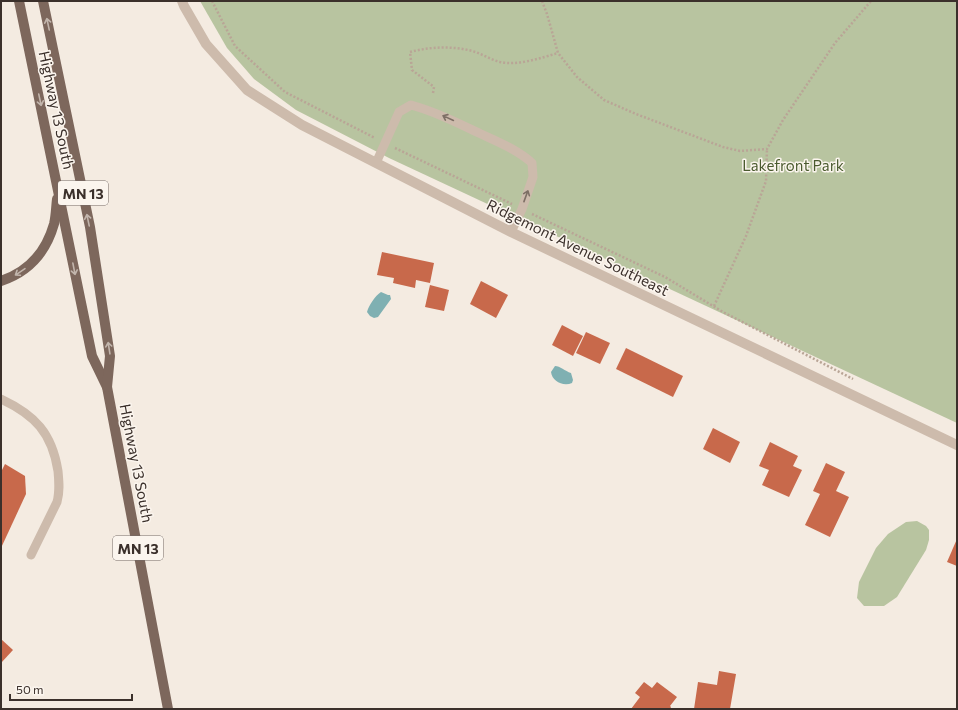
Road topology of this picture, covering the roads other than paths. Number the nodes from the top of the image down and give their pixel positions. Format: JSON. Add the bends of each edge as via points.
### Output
{"nodes":[{"id":1,"x":19,"y":1,"type":"edge"},
{"id":2,"x":43,"y":1,"type":"edge"},
{"id":3,"x":182,"y":1,"type":"edge"},
{"id":4,"x":376,"y":163,"type":"junction"},
{"id":5,"x":58,"y":189,"type":"junction"},
{"id":6,"x":511,"y":232,"type":"junction"},
{"id":7,"x":1,"y":281,"type":"edge"},
{"id":8,"x":107,"y":387,"type":"junction"},
{"id":9,"x":1,"y":399,"type":"edge"},
{"id":10,"x":957,"y":445,"type":"edge"},
{"id":11,"x":31,"y":555,"type":"dead end"},
{"id":12,"x":168,"y":709,"type":"edge"}],
"edges":[{"from":1,"to":5,"type":"main road","name":"Highway 13 South","number":"MN 13","one_way":true},
{"from":8,"to":2,"type":"main road","name":"Highway 13 South","number":"MN 13","one_way":true,"via":[[110,356],[90,227]]},
{"from":3,"to":4,"type":"street","name":"Ridgemont Avenue Southeast","via":[[206,44],[247,90],[302,125]]},
{"from":4,"to":6,"type":"street","name":"Ridgemont Avenue Southeast"},
{"from":6,"to":4,"type":"lane","one_way":true,"via":[[533,177],[532,163],[524,155],[489,137],[432,110],[412,105],[399,112]]},
{"from":5,"to":7,"type":"main road","one_way":true,"via":[[54,223],[43,250],[31,265],[13,277]]},
{"from":5,"to":8,"type":"main road","name":"Highway 13 South","number":"MN 13","one_way":true,"via":[[92,356]]},
{"from":6,"to":10,"type":"street","name":"Ridgemont Avenue Southeast"},
{"from":8,"to":12,"type":"main road","name":"Highway 13 South","number":"MN 13"},
{"from":9,"to":11,"type":"lane","via":[[31,417],[42,428],[56,463],[60,494]]}]}
